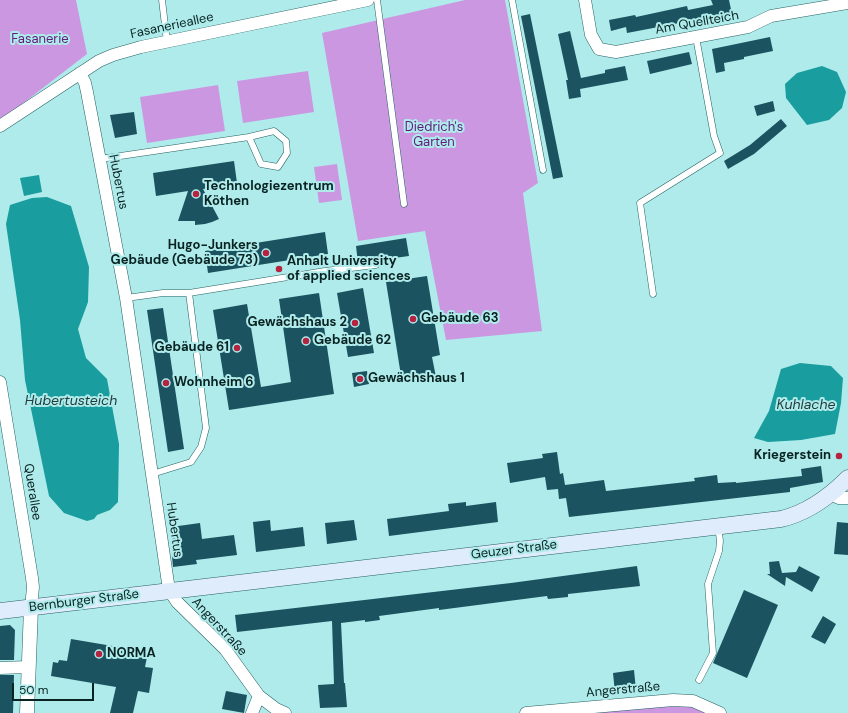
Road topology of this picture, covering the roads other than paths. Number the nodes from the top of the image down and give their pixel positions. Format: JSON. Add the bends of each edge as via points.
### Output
{"nodes":[{"id":1,"x":162,"y":0,"type":"edge"},
{"id":2,"x":368,"y":0,"type":"edge"},
{"id":3,"x":377,"y":0,"type":"edge"},
{"id":4,"x":512,"y":0,"type":"edge"},
{"id":5,"x":585,"y":0,"type":"edge"},
{"id":6,"x":848,"y":3,"type":"edge"},
{"id":7,"x":696,"y":37,"type":"junction"},
{"id":8,"x":167,"y":42,"type":"junction"},
{"id":9,"x":80,"y":73,"type":"junction"},
{"id":10,"x":0,"y":126,"type":"edge"},
{"id":11,"x":249,"y":137,"type":"junction"},
{"id":12,"x":100,"y":159,"type":"junction"},
{"id":13,"x":543,"y":170,"type":"dead end"},
{"id":14,"x":404,"y":204,"type":"dead end"},
{"id":15,"x":376,"y":265,"type":"dead end"},
{"id":16,"x":189,"y":293,"type":"junction"},
{"id":17,"x":653,"y":294,"type":"dead end"},
{"id":18,"x":126,"y":298,"type":"junction"},
{"id":19,"x":0,"y":382,"type":"edge"},
{"id":20,"x":152,"y":474,"type":"junction"},
{"id":21,"x":848,"y":478,"type":"edge"},
{"id":22,"x":830,"y":494,"type":"junction"},
{"id":23,"x":848,"y":498,"type":"edge"},
{"id":24,"x":718,"y":526,"type":"junction"},
{"id":25,"x":169,"y":590,"type":"junction"},
{"id":26,"x":31,"y":608,"type":"junction"},
{"id":27,"x":0,"y":611,"type":"edge"},
{"id":28,"x":28,"y":667,"type":"junction"},
{"id":29,"x":0,"y":668,"type":"edge"},
{"id":30,"x":699,"y":680,"type":"dead end"},
{"id":31,"x":259,"y":696,"type":"junction"},
{"id":32,"x":27,"y":713,"type":"edge"},
{"id":33,"x":252,"y":713,"type":"edge"},
{"id":34,"x":285,"y":713,"type":"edge"},
{"id":35,"x":526,"y":713,"type":"edge"},
{"id":36,"x":720,"y":713,"type":"edge"}],
"edges":[{"from":1,"to":8,"type":"lane"},
{"from":2,"to":8,"type":"street","name":"Fasanerieallee"},
{"from":3,"to":14,"type":"lane"},
{"from":4,"to":13,"type":"lane"},
{"from":5,"to":7,"type":"street","name":"Am Quellteich","via":[[591,35],[599,49],[616,52]]},
{"from":6,"to":7,"type":"street","name":"Am Quellteich","via":[[771,16],[748,27]]},
{"from":7,"to":17,"type":"lane","via":[[714,136],[720,153],[640,203]]},
{"from":8,"to":9,"type":"street","name":"Fasanerieallee","via":[[126,50],[99,61]]},
{"from":9,"to":10,"type":"street","name":"Fasanerieallee"},
{"from":9,"to":12,"type":"street","name":"Hubertus","via":[[85,83]]},
{"from":11,"to":11,"type":"lane","via":[[261,164],[278,167],[287,153],[286,141],[274,131]]},
{"from":11,"to":12,"type":"lane"},
{"from":12,"to":18,"type":"street","name":"Hubertus"},
{"from":15,"to":16,"type":"lane"},
{"from":16,"to":18,"type":"lane","via":[[163,293]]},
{"from":16,"to":20,"type":"lane","via":[[206,428],[201,447],[191,462]]},
{"from":18,"to":20,"type":"street","name":"Hubertus"},
{"from":19,"to":26,"type":"street","name":"Querallee","via":[[32,578]]},
{"from":20,"to":25,"type":"street","name":"Hubertus"},
{"from":21,"to":22,"type":"main road","name":"Geuzer Straße"},
{"from":22,"to":23,"type":"street"},
{"from":22,"to":24,"type":"main road","name":"Geuzer Straße","via":[[807,510],[790,517]]},
{"from":24,"to":25,"type":"main road","name":"Geuzer Straße"},
{"from":24,"to":30,"type":"lane","via":[[719,551],[708,584],[713,653]]},
{"from":25,"to":26,"type":"main road","name":"Bernburger Straße"},
{"from":25,"to":31,"type":"street","name":"Angerstraße","via":[[177,602],[225,649]]},
{"from":26,"to":27,"type":"main road","name":"Bernburger Straße"},
{"from":26,"to":28,"type":"street"},
{"from":28,"to":29,"type":"street"},
{"from":28,"to":32,"type":"street"},
{"from":31,"to":33,"type":"street"},
{"from":31,"to":34,"type":"street","name":"Angerstraße"},
{"from":35,"to":36,"type":"street","name":"Angerstraße","via":[[673,700],[693,701]]}]}
